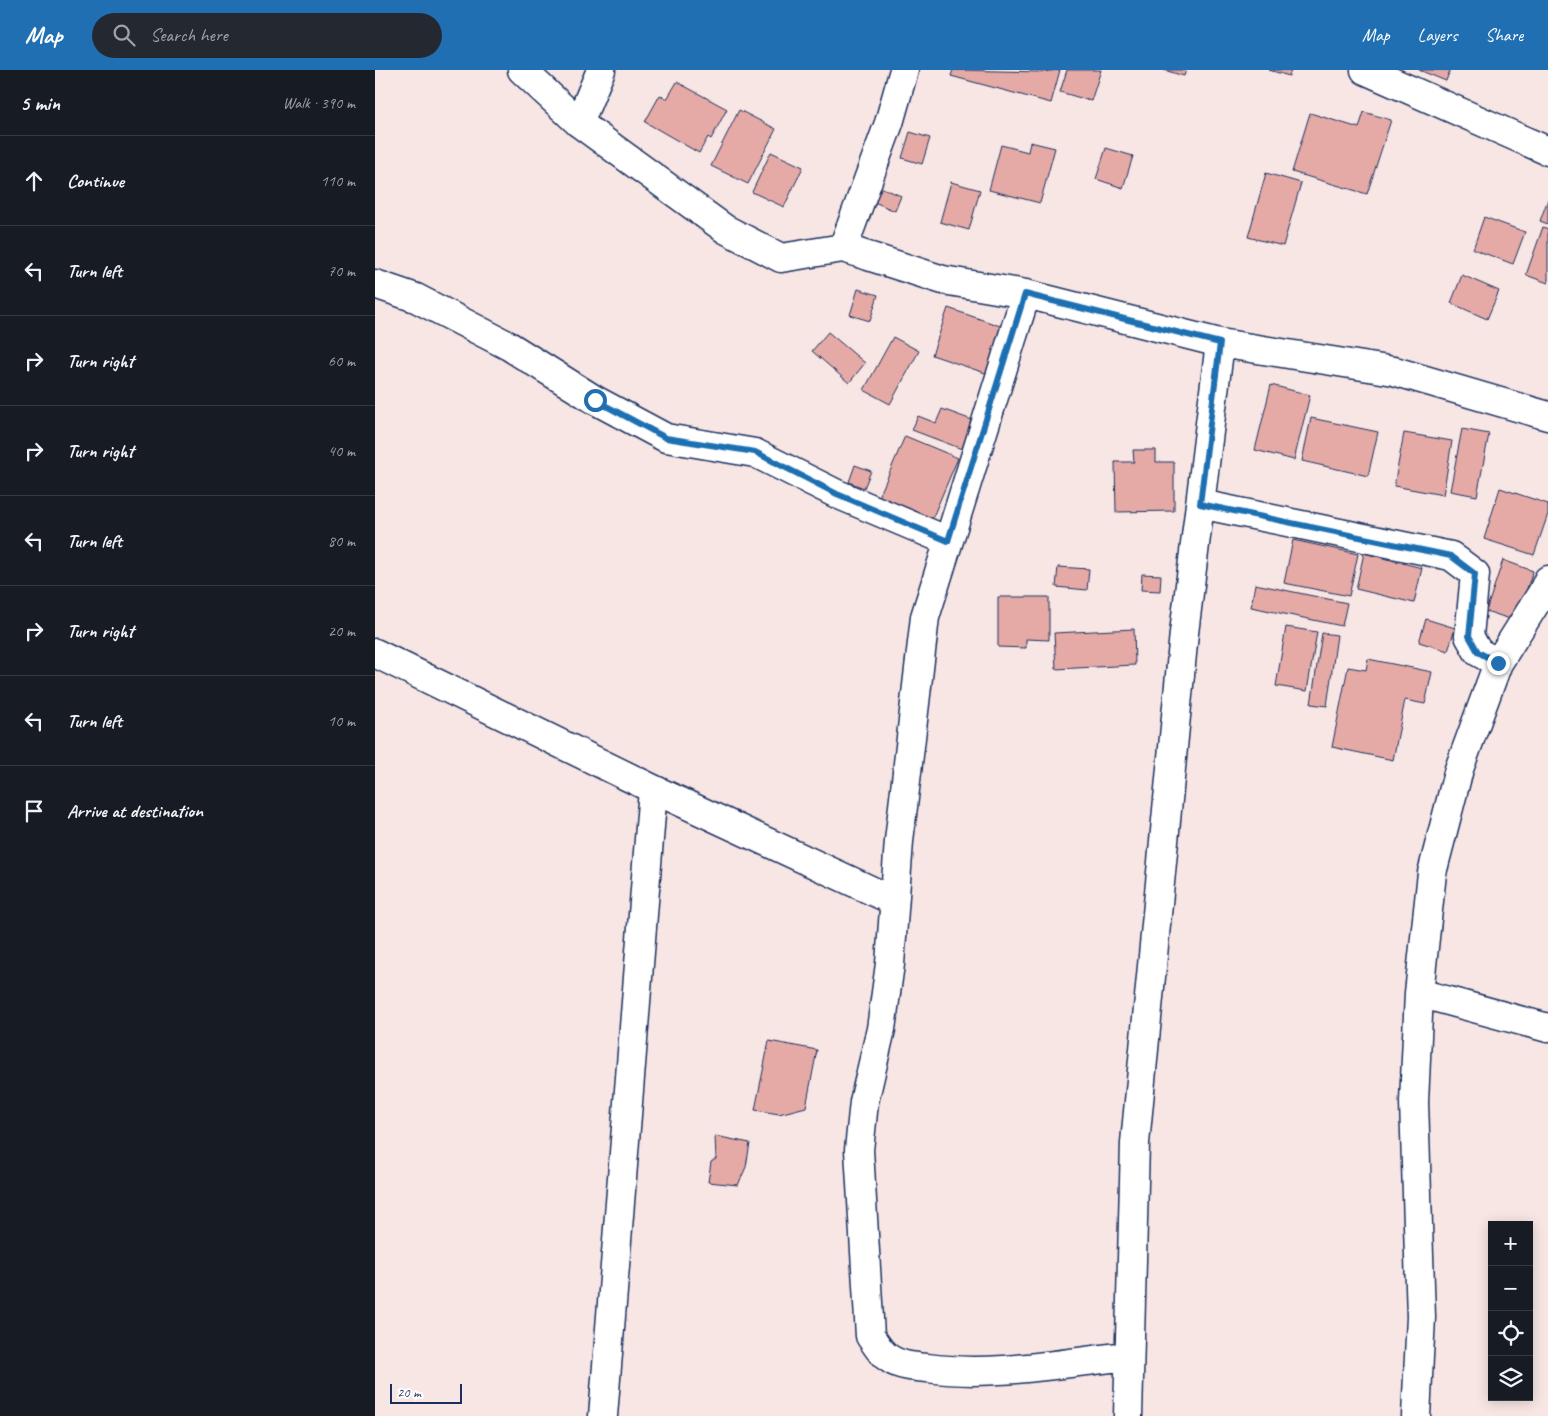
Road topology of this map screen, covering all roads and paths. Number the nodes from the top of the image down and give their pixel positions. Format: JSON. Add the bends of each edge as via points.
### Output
{"nodes":[{"id":1,"x":522,"y":70,"type":"edge"},
{"id":2,"x":601,"y":70,"type":"edge"},
{"id":3,"x":904,"y":70,"type":"edge"},
{"id":4,"x":1365,"y":70,"type":"edge"},
{"id":5,"x":579,"y":123,"type":"junction"},
{"id":6,"x":1548,"y":151,"type":"edge"},
{"id":7,"x":843,"y":248,"type":"junction"},
{"id":8,"x":375,"y":284,"type":"edge"},
{"id":9,"x":1025,"y":294,"type":"junction"},
{"id":10,"x":1220,"y":343,"type":"junction"},
{"id":11,"x":1548,"y":416,"type":"edge"},
{"id":12,"x":1200,"y":504,"type":"junction"},
{"id":13,"x":948,"y":541,"type":"junction"},
{"id":14,"x":1548,"y":580,"type":"edge"},
{"id":15,"x":375,"y":653,"type":"edge"},
{"id":16,"x":1498,"y":663,"type":"junction"},
{"id":17,"x":653,"y":789,"type":"junction"},
{"id":18,"x":895,"y":901,"type":"junction"},
{"id":19,"x":1419,"y":993,"type":"junction"},
{"id":20,"x":1548,"y":1028,"type":"edge"},
{"id":21,"x":1128,"y":1356,"type":"junction"},
{"id":22,"x":603,"y":1416,"type":"edge"},
{"id":23,"x":1128,"y":1416,"type":"edge"},
{"id":24,"x":1416,"y":1416,"type":"edge"}],
"edges":[{"from":1,"to":5,"type":"street"},
{"from":2,"to":5,"type":"street"},
{"from":3,"to":7,"type":"street","via":[[889,123]]},
{"from":4,"to":6,"type":"street"},
{"from":5,"to":7,"type":"street","via":[[725,229],[781,258]]},
{"from":7,"to":9,"type":"street","via":[[943,280]]},
{"from":8,"to":13,"type":"street","via":[[416,298],[509,346],[595,400],[666,438],[755,452],[837,494]]},
{"from":9,"to":10,"type":"street"},
{"from":9,"to":13,"type":"street"},
{"from":10,"to":11,"type":"street","via":[[1394,371]]},
{"from":10,"to":12,"type":"street"},
{"from":12,"to":16,"type":"street","via":[[1451,556],[1475,574],[1469,636],[1478,652]]},
{"from":12,"to":21,"type":"street","via":[[1184,633],[1135,1143]]},
{"from":13,"to":18,"type":"street","via":[[925,617]]},
{"from":14,"to":16,"type":"street"},
{"from":15,"to":17,"type":"street"},
{"from":16,"to":19,"type":"street","via":[[1459,769],[1432,873]]},
{"from":17,"to":18,"type":"street"},
{"from":17,"to":22,"type":"street"},
{"from":18,"to":21,"type":"street","via":[[882,1020],[864,1102],[859,1150],[871,1336],[890,1360],[950,1371],[989,1372]]},
{"from":19,"to":20,"type":"street"},
{"from":19,"to":24,"type":"street","via":[[1414,1102],[1421,1318]]},
{"from":21,"to":23,"type":"street"}]}
